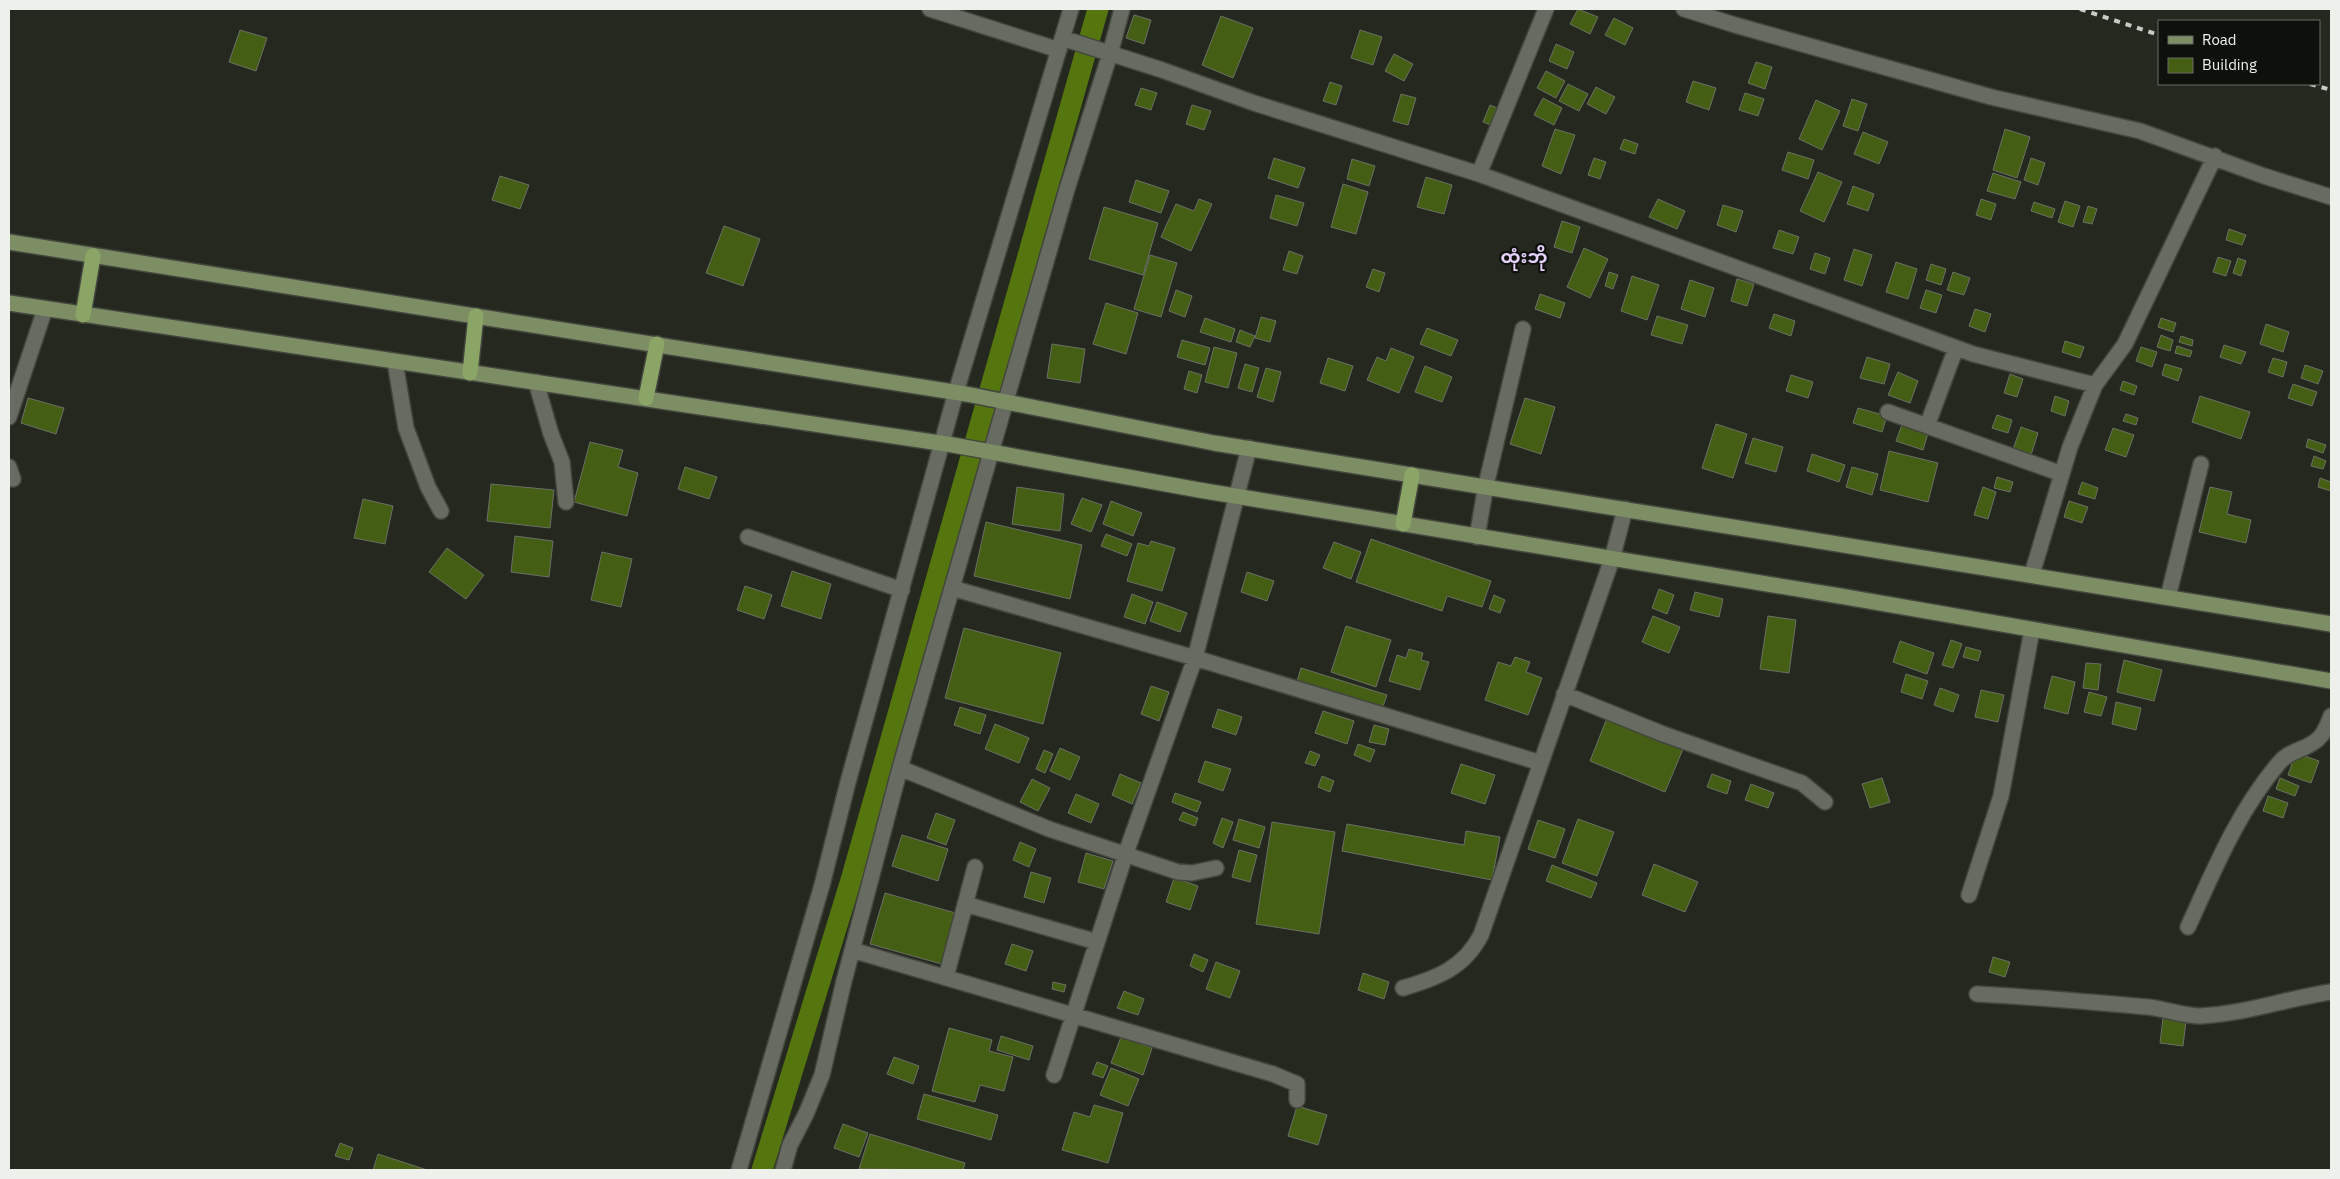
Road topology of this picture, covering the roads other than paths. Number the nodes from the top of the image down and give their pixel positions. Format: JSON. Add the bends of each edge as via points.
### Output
{"nodes":[{"id":1,"x":930,"y":9,"type":"edge"},
{"id":2,"x":1071,"y":9,"type":"edge"},
{"id":3,"x":1122,"y":9,"type":"edge"},
{"id":4,"x":1546,"y":9,"type":"edge"},
{"id":5,"x":1684,"y":9,"type":"edge"},
{"id":6,"x":1063,"y":42,"type":"junction"},
{"id":7,"x":1106,"y":52,"type":"junction"},
{"id":8,"x":2215,"y":156,"type":"junction"},
{"id":9,"x":1479,"y":174,"type":"junction"},
{"id":10,"x":2331,"y":197,"type":"edge"},
{"id":11,"x":9,"y":242,"type":"edge"},
{"id":12,"x":93,"y":256,"type":"junction"},
{"id":13,"x":9,"y":303,"type":"edge"},
{"id":14,"x":45,"y":309,"type":"junction"},
{"id":15,"x":83,"y":315,"type":"junction"},
{"id":16,"x":476,"y":316,"type":"junction"},
{"id":17,"x":1523,"y":329,"type":"dead end"},
{"id":18,"x":657,"y":344,"type":"junction"},
{"id":19,"x":1956,"y":348,"type":"junction"},
{"id":20,"x":395,"y":362,"type":"junction"},
{"id":21,"x":470,"y":373,"type":"junction"},
{"id":22,"x":536,"y":382,"type":"junction"},
{"id":23,"x":2095,"y":385,"type":"junction"},
{"id":24,"x":961,"y":393,"type":"junction"},
{"id":25,"x":646,"y":398,"type":"junction"},
{"id":26,"x":1001,"y":400,"type":"junction"},
{"id":27,"x":1888,"y":412,"type":"dead end"},
{"id":28,"x":9,"y":417,"type":"edge"},
{"id":29,"x":1927,"y":426,"type":"junction"},
{"id":30,"x":948,"y":444,"type":"junction"},
{"id":31,"x":1248,"y":448,"type":"junction"},
{"id":32,"x":985,"y":450,"type":"junction"},
{"id":33,"x":2202,"y":464,"type":"dead end"},
{"id":34,"x":2062,"y":474,"type":"junction"},
{"id":35,"x":1412,"y":475,"type":"junction"},
{"id":36,"x":1486,"y":485,"type":"junction"},
{"id":37,"x":1238,"y":497,"type":"junction"},
{"id":38,"x":566,"y":502,"type":"dead end"},
{"id":39,"x":1625,"y":509,"type":"junction"},
{"id":40,"x":441,"y":511,"type":"dead end"},
{"id":41,"x":1403,"y":524,"type":"junction"},
{"id":42,"x":748,"y":537,"type":"dead end"},
{"id":43,"x":1477,"y":537,"type":"junction"},
{"id":44,"x":1612,"y":559,"type":"junction"},
{"id":45,"x":2032,"y":574,"type":"junction"},
{"id":46,"x":952,"y":588,"type":"junction"},
{"id":47,"x":902,"y":590,"type":"junction"},
{"id":48,"x":2168,"y":597,"type":"junction"},
{"id":49,"x":2331,"y":624,"type":"edge"},
{"id":50,"x":2032,"y":630,"type":"junction"},
{"id":51,"x":1195,"y":658,"type":"junction"},
{"id":52,"x":2331,"y":681,"type":"edge"},
{"id":53,"x":1564,"y":694,"type":"junction"},
{"id":54,"x":2331,"y":716,"type":"edge"},
{"id":55,"x":1541,"y":763,"type":"junction"},
{"id":56,"x":900,"y":768,"type":"junction"},
{"id":57,"x":1825,"y":802,"type":"dead end"},
{"id":58,"x":1126,"y":854,"type":"junction"},
{"id":59,"x":975,"y":867,"type":"dead end"},
{"id":60,"x":1216,"y":868,"type":"dead end"},
{"id":61,"x":1969,"y":895,"type":"dead end"},
{"id":62,"x":965,"y":904,"type":"junction"},
{"id":63,"x":2188,"y":927,"type":"dead end"},
{"id":64,"x":1097,"y":942,"type":"junction"},
{"id":65,"x":852,"y":950,"type":"junction"},
{"id":66,"x":946,"y":977,"type":"junction"},
{"id":67,"x":1403,"y":988,"type":"dead end"},
{"id":68,"x":2331,"y":992,"type":"edge"},
{"id":69,"x":1977,"y":994,"type":"dead end"},
{"id":70,"x":1073,"y":1014,"type":"junction"},
{"id":71,"x":1054,"y":1075,"type":"dead end"},
{"id":72,"x":1297,"y":1100,"type":"dead end"},
{"id":73,"x":739,"y":1170,"type":"edge"},
{"id":74,"x":784,"y":1170,"type":"edge"}],
"edges":[{"from":1,"to":6,"type":"street"},
{"from":2,"to":6,"type":"street"},
{"from":3,"to":7,"type":"street"},
{"from":4,"to":9,"type":"street"},
{"from":5,"to":8,"type":"street","via":[[1991,97],[2140,131]]},
{"from":6,"to":7,"type":"street"},
{"from":6,"to":24,"type":"street"},
{"from":7,"to":9,"type":"street"},
{"from":7,"to":26,"type":"street"},
{"from":8,"to":10,"type":"street","via":[[2264,176]]},
{"from":8,"to":23,"type":"street","via":[[2125,344]]},
{"from":9,"to":19,"type":"street"},
{"from":11,"to":12,"type":"main road"},
{"from":12,"to":15,"type":"highway"},
{"from":12,"to":16,"type":"main road"},
{"from":13,"to":14,"type":"main road"},
{"from":14,"to":15,"type":"main road"},
{"from":14,"to":28,"type":"street"},
{"from":15,"to":20,"type":"main road"},
{"from":16,"to":18,"type":"main road"},
{"from":16,"to":21,"type":"highway"},
{"from":17,"to":36,"type":"street"},
{"from":18,"to":24,"type":"main road"},
{"from":18,"to":25,"type":"highway"},
{"from":19,"to":23,"type":"street"},
{"from":19,"to":29,"type":"street"},
{"from":20,"to":21,"type":"main road"},
{"from":20,"to":40,"type":"street","via":[[406,428],[428,487]]},
{"from":21,"to":22,"type":"main road"},
{"from":22,"to":25,"type":"main road"},
{"from":22,"to":38,"type":"street","via":[[550,434],[562,462]]},
{"from":23,"to":34,"type":"street"},
{"from":24,"to":26,"type":"main road"},
{"from":24,"to":30,"type":"street"},
{"from":25,"to":30,"type":"main road"},
{"from":26,"to":31,"type":"main road"},
{"from":26,"to":32,"type":"street"},
{"from":27,"to":29,"type":"street"},
{"from":29,"to":34,"type":"street"},
{"from":30,"to":32,"type":"main road"},
{"from":30,"to":47,"type":"street"},
{"from":31,"to":35,"type":"main road"},
{"from":31,"to":37,"type":"street"},
{"from":32,"to":37,"type":"main road"},
{"from":32,"to":46,"type":"street"},
{"from":33,"to":48,"type":"street"},
{"from":34,"to":45,"type":"street"},
{"from":35,"to":36,"type":"main road"},
{"from":35,"to":41,"type":"highway"},
{"from":36,"to":39,"type":"main road"},
{"from":36,"to":43,"type":"street"},
{"from":37,"to":41,"type":"main road"},
{"from":37,"to":51,"type":"street"},
{"from":39,"to":44,"type":"street"},
{"from":39,"to":45,"type":"main road"},
{"from":41,"to":43,"type":"main road"},
{"from":42,"to":47,"type":"street"},
{"from":43,"to":44,"type":"main road"},
{"from":44,"to":50,"type":"main road"},
{"from":44,"to":53,"type":"street"},
{"from":45,"to":48,"type":"main road"},
{"from":46,"to":51,"type":"street"},
{"from":46,"to":56,"type":"street"},
{"from":47,"to":73,"type":"street","via":[[822,885]]},
{"from":48,"to":49,"type":"main road"},
{"from":50,"to":52,"type":"main road"},
{"from":50,"to":61,"type":"street","via":[[2001,796]]},
{"from":51,"to":55,"type":"street"},
{"from":51,"to":58,"type":"street"},
{"from":53,"to":55,"type":"street"},
{"from":53,"to":57,"type":"street","via":[[1663,734],[1802,782]]},
{"from":54,"to":63,"type":"street","via":[[2317,740],[2280,761],[2247,808],[2225,844]]},
{"from":55,"to":67,"type":"street","via":[[1474,948],[1461,962],[1434,979]]},
{"from":56,"to":58,"type":"street","via":[[1049,829]]},
{"from":56,"to":65,"type":"street"},
{"from":58,"to":60,"type":"street","via":[[1178,872],[1192,874]]},
{"from":58,"to":64,"type":"street"},
{"from":59,"to":62,"type":"street"},
{"from":62,"to":64,"type":"street"},
{"from":62,"to":66,"type":"street"},
{"from":64,"to":70,"type":"street"},
{"from":65,"to":66,"type":"street"},
{"from":65,"to":74,"type":"street","via":[[822,1075],[790,1145]]},
{"from":66,"to":70,"type":"street"},
{"from":68,"to":69,"type":"street","via":[[2226,1014],[2198,1016],[2074,999]]},
{"from":70,"to":71,"type":"street"},
{"from":70,"to":72,"type":"street","via":[[1289,1080],[1297,1084]]}]}
